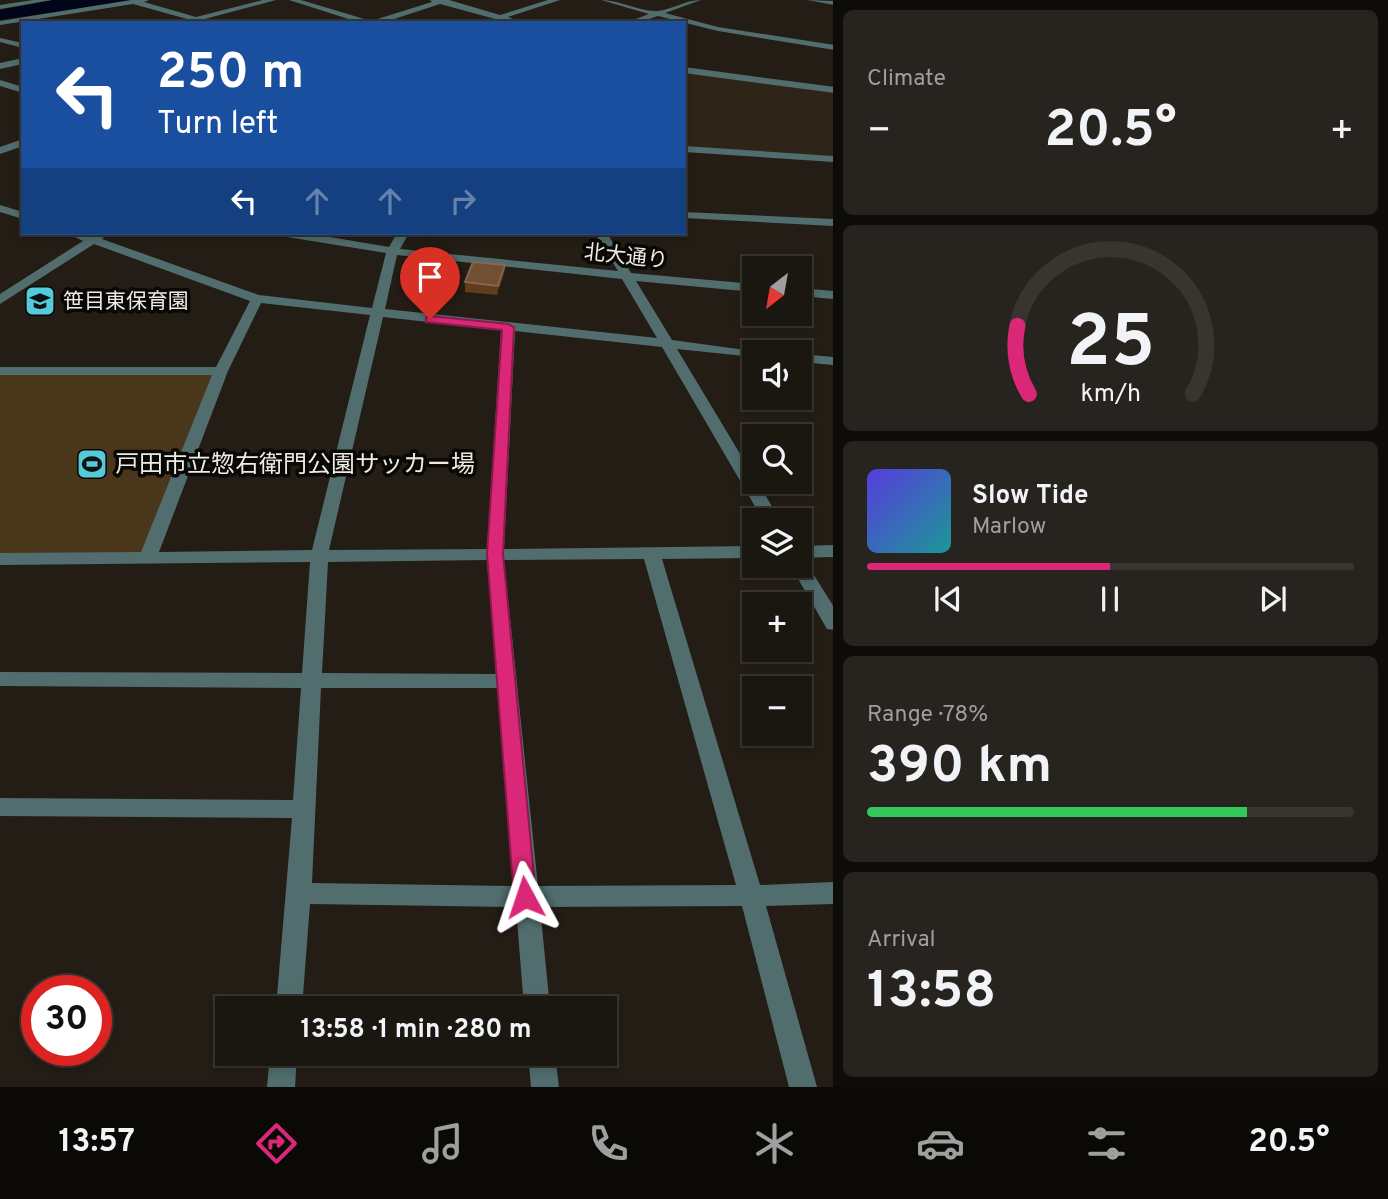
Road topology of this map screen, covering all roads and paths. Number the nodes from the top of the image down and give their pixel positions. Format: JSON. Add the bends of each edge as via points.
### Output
{"nodes":[{"id":1,"x":46,"y":0,"type":"edge"},
{"id":2,"x":145,"y":0,"type":"edge"},
{"id":3,"x":272,"y":0,"type":"edge"},
{"id":4,"x":293,"y":0,"type":"edge"},
{"id":5,"x":556,"y":0,"type":"edge"},
{"id":6,"x":605,"y":0,"type":"edge"},
{"id":7,"x":697,"y":0,"type":"edge"},
{"id":8,"x":811,"y":0,"type":"edge"},
{"id":9,"x":439,"y":1,"type":"edge"},
{"id":10,"x":134,"y":2,"type":"junction"},
{"id":11,"x":833,"y":3,"type":"edge"},
{"id":12,"x":0,"y":7,"type":"edge"},
{"id":13,"x":656,"y":13,"type":"junction"},
{"id":14,"x":48,"y":15,"type":"junction"},
{"id":15,"x":501,"y":18,"type":"junction"},
{"id":16,"x":196,"y":19,"type":"junction"},
{"id":17,"x":68,"y":21,"type":"edge"},
{"id":18,"x":188,"y":21,"type":"edge"},
{"id":19,"x":203,"y":21,"type":"edge"},
{"id":20,"x":365,"y":21,"type":"edge"},
{"id":21,"x":378,"y":21,"type":"edge"},
{"id":22,"x":512,"y":21,"type":"edge"},
{"id":23,"x":634,"y":21,"type":"edge"},
{"id":24,"x":0,"y":23,"type":"edge"},
{"id":25,"x":0,"y":40,"type":"edge"},
{"id":26,"x":21,"y":45,"type":"edge"},
{"id":27,"x":833,"y":48,"type":"edge"},
{"id":28,"x":21,"y":61,"type":"edge"},
{"id":29,"x":0,"y":66,"type":"edge"},
{"id":30,"x":686,"y":70,"type":"edge"},
{"id":31,"x":0,"y":83,"type":"edge"},
{"id":32,"x":21,"y":89,"type":"edge"},
{"id":33,"x":833,"y":90,"type":"edge"},
{"id":34,"x":21,"y":143,"type":"edge"},
{"id":35,"x":3,"y":148,"type":"edge"},
{"id":36,"x":686,"y":149,"type":"edge"},
{"id":37,"x":21,"y":152,"type":"edge"},
{"id":38,"x":833,"y":159,"type":"edge"},
{"id":39,"x":0,"y":208,"type":"edge"},
{"id":40,"x":21,"y":215,"type":"edge"},
{"id":41,"x":686,"y":215,"type":"edge"},
{"id":42,"x":833,"y":223,"type":"edge"},
{"id":43,"x":298,"y":235,"type":"edge"},
{"id":44,"x":402,"y":235,"type":"edge"},
{"id":45,"x":602,"y":235,"type":"edge"},
{"id":46,"x":98,"y":236,"type":"edge"},
{"id":47,"x":392,"y":252,"type":"junction"},
{"id":48,"x":626,"y":276,"type":"junction"},
{"id":49,"x":742,"y":287,"type":"edge"},
{"id":50,"x":6,"y":289,"type":"edge"},
{"id":51,"x":812,"y":293,"type":"edge"},
{"id":52,"x":833,"y":296,"type":"edge"},
{"id":53,"x":257,"y":299,"type":"junction"},
{"id":54,"x":0,"y":300,"type":"edge"},
{"id":55,"x":378,"y":314,"type":"junction"},
{"id":56,"x":508,"y":327,"type":"junction"},
{"id":57,"x":668,"y":344,"type":"junction"},
{"id":58,"x":742,"y":352,"type":"edge"},
{"id":59,"x":812,"y":359,"type":"edge"},
{"id":60,"x":833,"y":361,"type":"edge"},
{"id":61,"x":221,"y":370,"type":"junction"},
{"id":62,"x":0,"y":371,"type":"edge"},
{"id":63,"x":765,"y":508,"type":"edge"},
{"id":64,"x":833,"y":551,"type":"edge"},
{"id":65,"x":742,"y":552,"type":"edge"},
{"id":66,"x":812,"y":552,"type":"edge"},
{"id":67,"x":651,"y":553,"type":"junction"},
{"id":68,"x":495,"y":554,"type":"junction"},
{"id":69,"x":319,"y":556,"type":"junction"},
{"id":70,"x":148,"y":557,"type":"junction"},
{"id":71,"x":0,"y":559,"type":"edge"},
{"id":72,"x":806,"y":578,"type":"edge"},
{"id":73,"x":833,"y":624,"type":"edge"},
{"id":74,"x":0,"y":679,"type":"edge"},
{"id":75,"x":312,"y":681,"type":"junction"},
{"id":76,"x":507,"y":681,"type":"junction"},
{"id":77,"x":0,"y":807,"type":"edge"},
{"id":78,"x":304,"y":809,"type":"junction"},
{"id":79,"x":833,"y":893,"type":"edge"},
{"id":80,"x":299,"y":894,"type":"junction"},
{"id":81,"x":751,"y":896,"type":"junction"},
{"id":82,"x":525,"y":897,"type":"junction"},
{"id":83,"x":290,"y":996,"type":"edge"},
{"id":84,"x":536,"y":996,"type":"edge"},
{"id":85,"x":283,"y":1066,"type":"edge"},
{"id":86,"x":543,"y":1066,"type":"edge"},
{"id":87,"x":281,"y":1087,"type":"edge"},
{"id":88,"x":545,"y":1087,"type":"edge"},
{"id":89,"x":803,"y":1087,"type":"edge"}],
"edges":[{"from":1,"to":12,"type":"street"},
{"from":2,"to":10,"type":"street"},
{"from":3,"to":16,"type":"street"},
{"from":4,"to":20,"type":"street"},
{"from":5,"to":15,"type":"street"},
{"from":6,"to":13,"type":"street"},
{"from":7,"to":13,"type":"street"},
{"from":8,"to":11,"type":"street"},
{"from":9,"to":15,"type":"street"},
{"from":9,"to":21,"type":"street"},
{"from":10,"to":14,"type":"street"},
{"from":10,"to":16,"type":"street"},
{"from":13,"to":23,"type":"street"},
{"from":13,"to":27,"type":"street","via":[[737,33]]},
{"from":14,"to":17,"type":"street"},
{"from":14,"to":24,"type":"street"},
{"from":15,"to":22,"type":"street"},
{"from":16,"to":18,"type":"street"},
{"from":16,"to":19,"type":"street"},
{"from":25,"to":26,"type":"street"},
{"from":28,"to":29,"type":"street"},
{"from":30,"to":33,"type":"street"},
{"from":31,"to":32,"type":"street"},
{"from":34,"to":35,"type":"street"},
{"from":35,"to":37,"type":"street"},
{"from":36,"to":38,"type":"street"},
{"from":39,"to":40,"type":"street"},
{"from":41,"to":42,"type":"street"},
{"from":43,"to":47,"type":"street","name":"北大通り"},
{"from":44,"to":47,"type":"street"},
{"from":45,"to":48,"type":"street"},
{"from":46,"to":50,"type":"street"},
{"from":46,"to":53,"type":"street"},
{"from":47,"to":48,"type":"street","name":"北大通り"},
{"from":47,"to":55,"type":"street"},
{"from":48,"to":49,"type":"street","name":"北大通り"},
{"from":48,"to":57,"type":"street"},
{"from":50,"to":54,"type":"street"},
{"from":51,"to":52,"type":"street"},
{"from":53,"to":55,"type":"street"},
{"from":53,"to":61,"type":"street"},
{"from":55,"to":56,"type":"street"},
{"from":55,"to":69,"type":"street"},
{"from":56,"to":57,"type":"street"},
{"from":56,"to":68,"type":"street"},
{"from":57,"to":58,"type":"street"},
{"from":57,"to":63,"type":"street"},
{"from":59,"to":60,"type":"street"},
{"from":61,"to":62,"type":"street"},
{"from":61,"to":70,"type":"street"},
{"from":64,"to":66,"type":"street"},
{"from":65,"to":67,"type":"street"},
{"from":67,"to":68,"type":"street"},
{"from":67,"to":81,"type":"street"},
{"from":68,"to":69,"type":"street"},
{"from":68,"to":76,"type":"street"},
{"from":69,"to":70,"type":"street"},
{"from":69,"to":75,"type":"street"},
{"from":70,"to":71,"type":"street"},
{"from":72,"to":73,"type":"street"},
{"from":74,"to":75,"type":"street"},
{"from":75,"to":76,"type":"street"},
{"from":75,"to":78,"type":"street"},
{"from":76,"to":82,"type":"street"},
{"from":77,"to":78,"type":"street"},
{"from":78,"to":80,"type":"street"},
{"from":79,"to":81,"type":"street"},
{"from":80,"to":82,"type":"street"},
{"from":80,"to":83,"type":"street"},
{"from":81,"to":82,"type":"street"},
{"from":81,"to":89,"type":"street"},
{"from":82,"to":84,"type":"street"},
{"from":85,"to":87,"type":"street"},
{"from":86,"to":88,"type":"street"}]}
